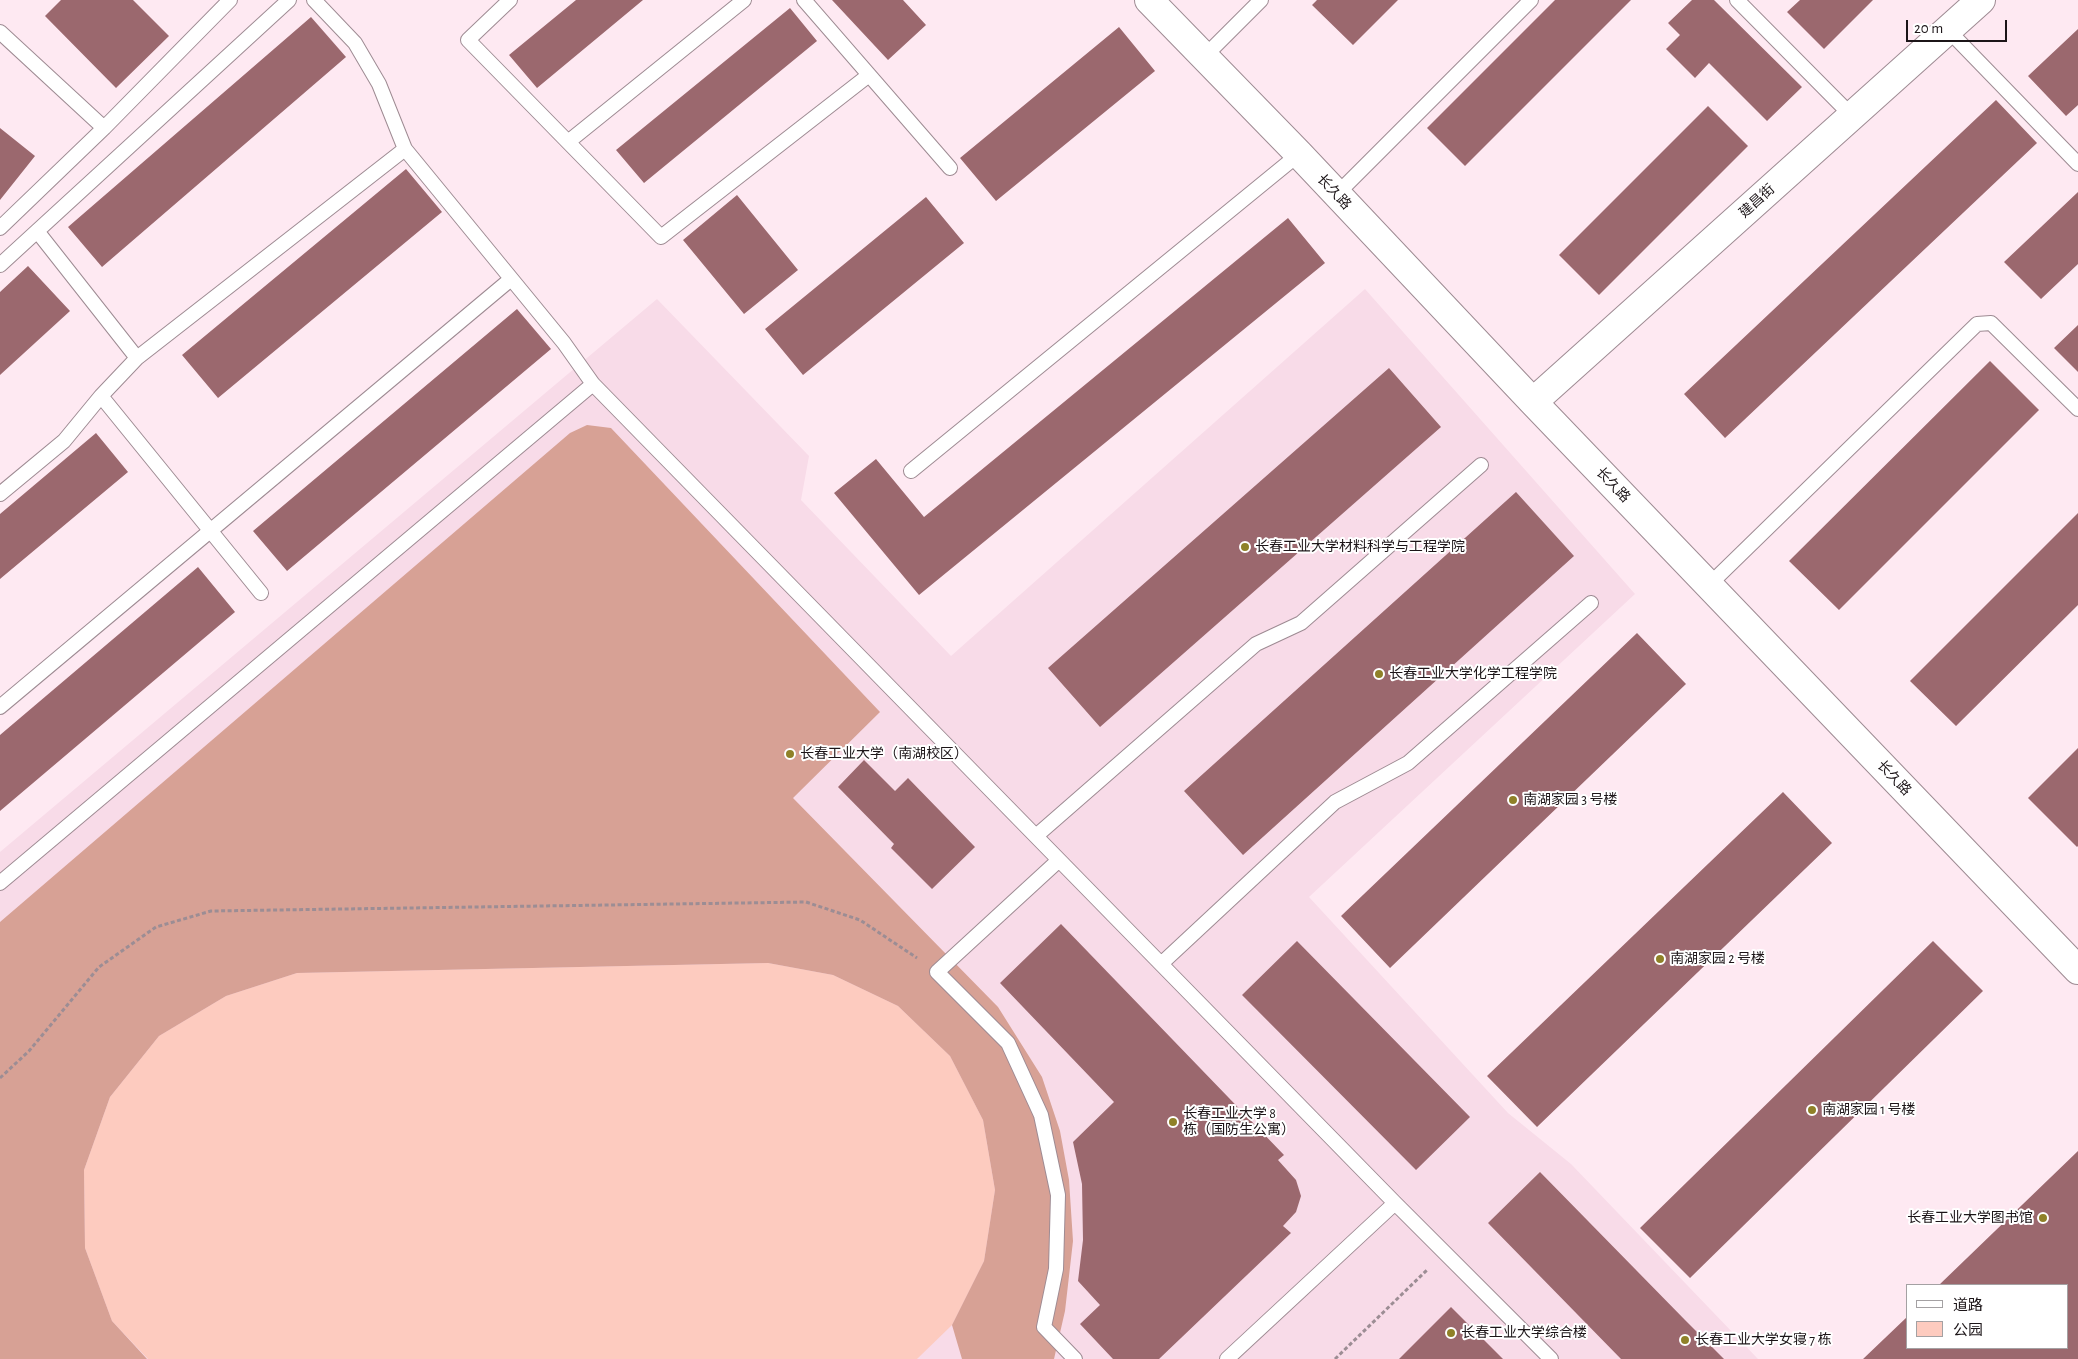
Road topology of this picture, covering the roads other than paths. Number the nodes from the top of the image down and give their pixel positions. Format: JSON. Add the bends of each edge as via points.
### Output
{"nodes":[{"id":1,"x":230,"y":0,"type":"edge"},
{"id":2,"x":288,"y":0,"type":"edge"},
{"id":3,"x":314,"y":0,"type":"edge"},
{"id":4,"x":510,"y":0,"type":"edge"},
{"id":5,"x":744,"y":0,"type":"edge"},
{"id":6,"x":804,"y":0,"type":"edge"},
{"id":7,"x":1149,"y":0,"type":"edge"},
{"id":8,"x":1262,"y":0,"type":"edge"},
{"id":9,"x":1531,"y":0,"type":"edge"},
{"id":10,"x":1737,"y":0,"type":"edge"},
{"id":11,"x":1981,"y":0,"type":"edge"},
{"id":12,"x":1948,"y":30,"type":"junction"},
{"id":13,"x":0,"y":32,"type":"edge"},
{"id":14,"x":1204,"y":57,"type":"junction"},
{"id":15,"x":869,"y":75,"type":"junction"},
{"id":16,"x":1852,"y":116,"type":"junction"},
{"id":17,"x":104,"y":128,"type":"junction"},
{"id":18,"x":568,"y":142,"type":"junction"},
{"id":19,"x":405,"y":149,"type":"junction"},
{"id":20,"x":1299,"y":154,"type":"junction"},
{"id":21,"x":2078,"y":164,"type":"edge"},
{"id":22,"x":950,"y":168,"type":"dead end"},
{"id":23,"x":1337,"y":194,"type":"junction"},
{"id":24,"x":0,"y":228,"type":"edge"},
{"id":25,"x":37,"y":231,"type":"junction"},
{"id":26,"x":0,"y":265,"type":"edge"},
{"id":27,"x":511,"y":278,"type":"junction"},
{"id":28,"x":137,"y":358,"type":"junction"},
{"id":29,"x":593,"y":384,"type":"junction"},
{"id":30,"x":101,"y":396,"type":"junction"},
{"id":31,"x":1534,"y":402,"type":"junction"},
{"id":32,"x":2078,"y":409,"type":"edge"},
{"id":33,"x":1480,"y":465,"type":"dead end"},
{"id":34,"x":911,"y":471,"type":"dead end"},
{"id":35,"x":0,"y":494,"type":"edge"},
{"id":36,"x":210,"y":531,"type":"junction"},
{"id":37,"x":1709,"y":585,"type":"junction"},
{"id":38,"x":261,"y":593,"type":"dead end"},
{"id":39,"x":1590,"y":603,"type":"dead end"},
{"id":40,"x":0,"y":707,"type":"edge"},
{"id":41,"x":1036,"y":836,"type":"junction"},
{"id":42,"x":1059,"y":860,"type":"junction"},
{"id":43,"x":0,"y":882,"type":"edge"},
{"id":44,"x":1161,"y":964,"type":"junction"},
{"id":45,"x":2078,"y":970,"type":"edge"},
{"id":46,"x":1395,"y":1203,"type":"junction"},
{"id":47,"x":1075,"y":1359,"type":"edge"},
{"id":48,"x":1227,"y":1359,"type":"edge"},
{"id":49,"x":1551,"y":1359,"type":"edge"}],
"edges":[{"from":1,"to":17,"type":"lane"},
{"from":2,"to":25,"type":"lane"},
{"from":3,"to":19,"type":"lane","via":[[355,43],[379,84]]},
{"from":4,"to":18,"type":"lane","via":[[468,40]]},
{"from":5,"to":18,"type":"lane"},
{"from":6,"to":15,"type":"lane"},
{"from":7,"to":14,"type":"street","name":"长久路"},
{"from":8,"to":14,"type":"lane"},
{"from":9,"to":23,"type":"lane"},
{"from":10,"to":16,"type":"lane"},
{"from":11,"to":12,"type":"street","name":"建昌街"},
{"from":12,"to":16,"type":"street","name":"建昌街"},
{"from":12,"to":21,"type":"lane"},
{"from":13,"to":17,"type":"lane"},
{"from":14,"to":20,"type":"street","name":"长久路"},
{"from":15,"to":18,"type":"lane","via":[[661,237]]},
{"from":15,"to":22,"type":"lane"},
{"from":16,"to":31,"type":"street","name":"建昌街"},
{"from":17,"to":24,"type":"lane"},
{"from":19,"to":27,"type":"lane"},
{"from":19,"to":28,"type":"lane"},
{"from":20,"to":23,"type":"street","name":"长久路"},
{"from":20,"to":34,"type":"lane"},
{"from":23,"to":31,"type":"street","name":"长久路"},
{"from":25,"to":26,"type":"lane"},
{"from":25,"to":28,"type":"lane"},
{"from":27,"to":29,"type":"lane"},
{"from":27,"to":36,"type":"lane"},
{"from":28,"to":30,"type":"lane"},
{"from":29,"to":41,"type":"lane"},
{"from":29,"to":43,"type":"lane"},
{"from":30,"to":35,"type":"lane","via":[[64,441]]},
{"from":30,"to":36,"type":"lane"},
{"from":31,"to":37,"type":"street","name":"长久路"},
{"from":32,"to":37,"type":"lane","via":[[1991,323],[1977,324]]},
{"from":33,"to":41,"type":"lane","via":[[1301,623],[1256,644]]},
{"from":36,"to":38,"type":"lane"},
{"from":36,"to":40,"type":"lane"},
{"from":37,"to":45,"type":"street","name":"长久路"},
{"from":39,"to":44,"type":"lane","via":[[1408,763],[1336,802]]},
{"from":41,"to":42,"type":"lane"},
{"from":42,"to":44,"type":"lane"},
{"from":42,"to":47,"type":"lane","via":[[937,972],[1008,1042],[1041,1115],[1058,1194],[1056,1269],[1044,1327]]},
{"from":44,"to":46,"type":"lane"},
{"from":46,"to":48,"type":"lane"},
{"from":46,"to":49,"type":"lane"}]}
